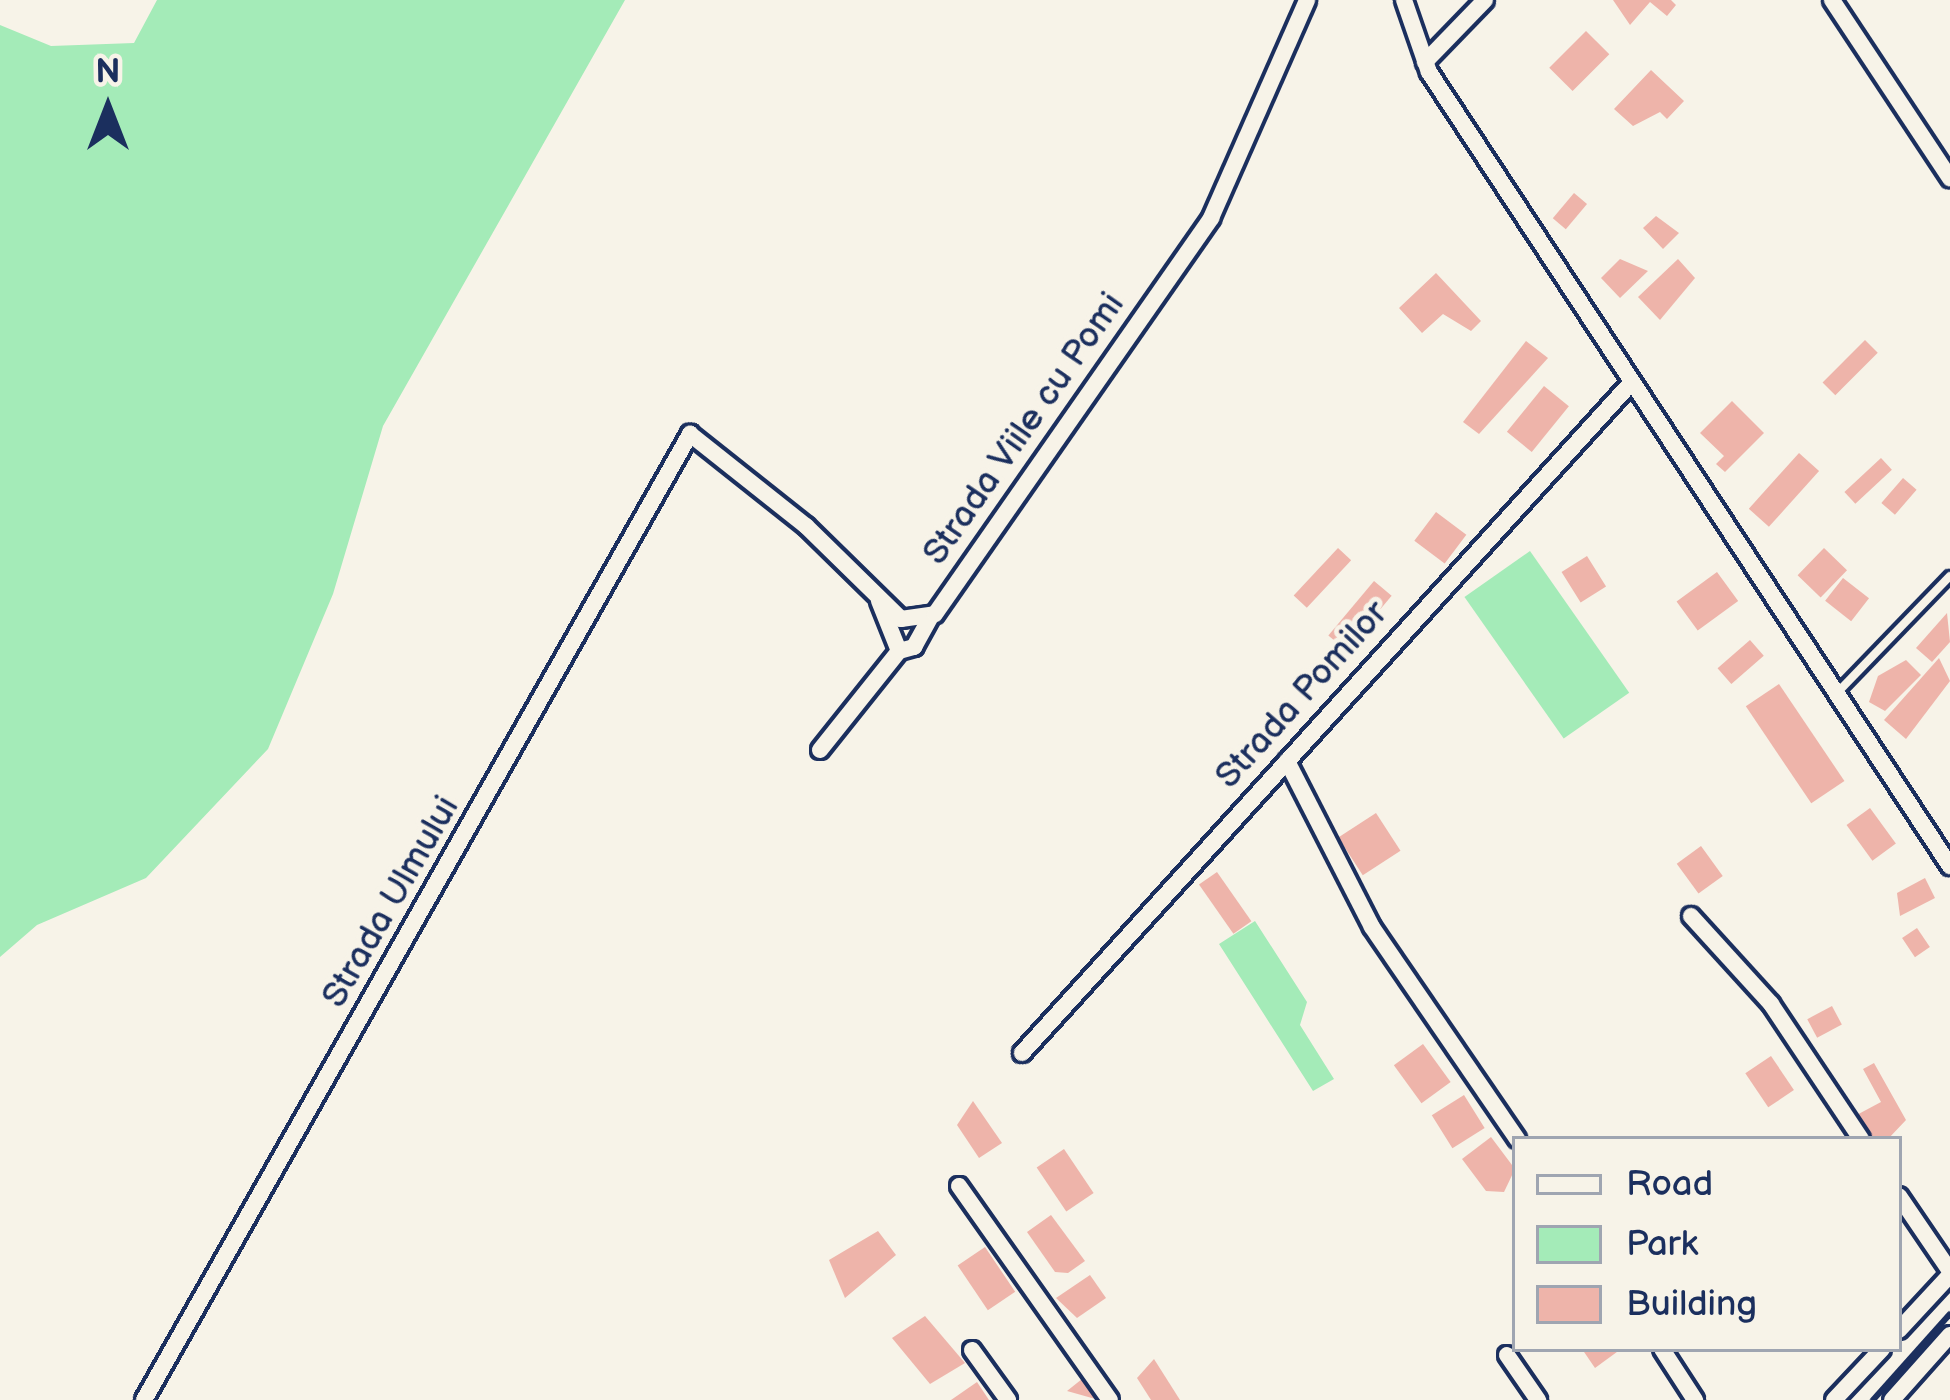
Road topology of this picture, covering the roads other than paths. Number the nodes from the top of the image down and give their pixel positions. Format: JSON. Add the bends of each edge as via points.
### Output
{"nodes":[{"id":1,"x":1307,"y":0,"type":"edge"},
{"id":2,"x":1404,"y":0,"type":"edge"},
{"id":3,"x":1485,"y":0,"type":"edge"},
{"id":4,"x":1832,"y":0,"type":"edge"},
{"id":5,"x":1425,"y":62,"type":"junction"},
{"id":6,"x":1950,"y":178,"type":"edge"},
{"id":7,"x":1632,"y":382,"type":"junction"},
{"id":8,"x":690,"y":434,"type":"joint"},
{"id":9,"x":1950,"y":576,"type":"edge"},
{"id":10,"x":876,"y":594,"type":"junction"},
{"id":11,"x":931,"y":616,"type":"junction"},
{"id":12,"x":898,"y":650,"type":"junction"},
{"id":13,"x":1835,"y":694,"type":"junction"},
{"id":14,"x":820,"y":750,"type":"dead end"},
{"id":15,"x":1287,"y":761,"type":"junction"},
{"id":16,"x":1950,"y":866,"type":"edge"},
{"id":17,"x":1691,"y":916,"type":"dead end"},
{"id":18,"x":1022,"y":1053,"type":"dead end"},
{"id":19,"x":1515,"y":1136,"type":"edge"},
{"id":20,"x":1859,"y":1136,"type":"edge"},
{"id":21,"x":959,"y":1186,"type":"dead end"},
{"id":22,"x":1902,"y":1201,"type":"edge"},
{"id":23,"x":1950,"y":1273,"type":"edge"},
{"id":24,"x":1902,"y":1327,"type":"edge"},
{"id":25,"x":1950,"y":1335,"type":"edge"},
{"id":26,"x":972,"y":1350,"type":"dead end"},
{"id":27,"x":1663,"y":1352,"type":"edge"},
{"id":28,"x":1879,"y":1352,"type":"edge"},
{"id":29,"x":1507,"y":1355,"type":"dead end"},
{"id":30,"x":144,"y":1400,"type":"edge"},
{"id":31,"x":1008,"y":1400,"type":"edge"},
{"id":32,"x":1110,"y":1400,"type":"edge"},
{"id":33,"x":1538,"y":1400,"type":"edge"},
{"id":34,"x":1695,"y":1400,"type":"edge"},
{"id":35,"x":1834,"y":1400,"type":"edge"},
{"id":36,"x":1892,"y":1400,"type":"edge"}],
"edges":[{"from":1,"to":11,"type":"street","name":"Strada Viile cu Pomi","via":[[1211,218]]},
{"from":2,"to":5,"type":"street"},
{"from":3,"to":5,"type":"street"},
{"from":4,"to":6,"type":"street"},
{"from":5,"to":7,"type":"street"},
{"from":7,"to":13,"type":"street"},
{"from":7,"to":15,"type":"street","name":"Strada Pomilor"},
{"from":8,"to":10,"type":"street","name":"Strada Viile cu Pomi"},
{"from":8,"to":30,"type":"street","name":"Strada Ulmului"},
{"from":9,"to":13,"type":"lane"},
{"from":10,"to":11,"type":"street","name":"Strada Viile cu Pomi","via":[[901,619]]},
{"from":10,"to":12,"type":"street"},
{"from":11,"to":12,"type":"street","via":[[914,647]]},
{"from":12,"to":14,"type":"street","via":[[872,696]]},
{"from":13,"to":16,"type":"street"},
{"from":15,"to":18,"type":"street","name":"Strada Pomilor"},
{"from":15,"to":19,"type":"street","via":[[1372,927]]},
{"from":17,"to":20,"type":"street","via":[[1771,1004]]},
{"from":21,"to":32,"type":"street"},
{"from":22,"to":23,"type":"street"},
{"from":23,"to":24,"type":"street"},
{"from":25,"to":36,"type":"street"},
{"from":26,"to":31,"type":"street"},
{"from":27,"to":34,"type":"street"},
{"from":28,"to":35,"type":"street"},
{"from":29,"to":33,"type":"street"}]}
